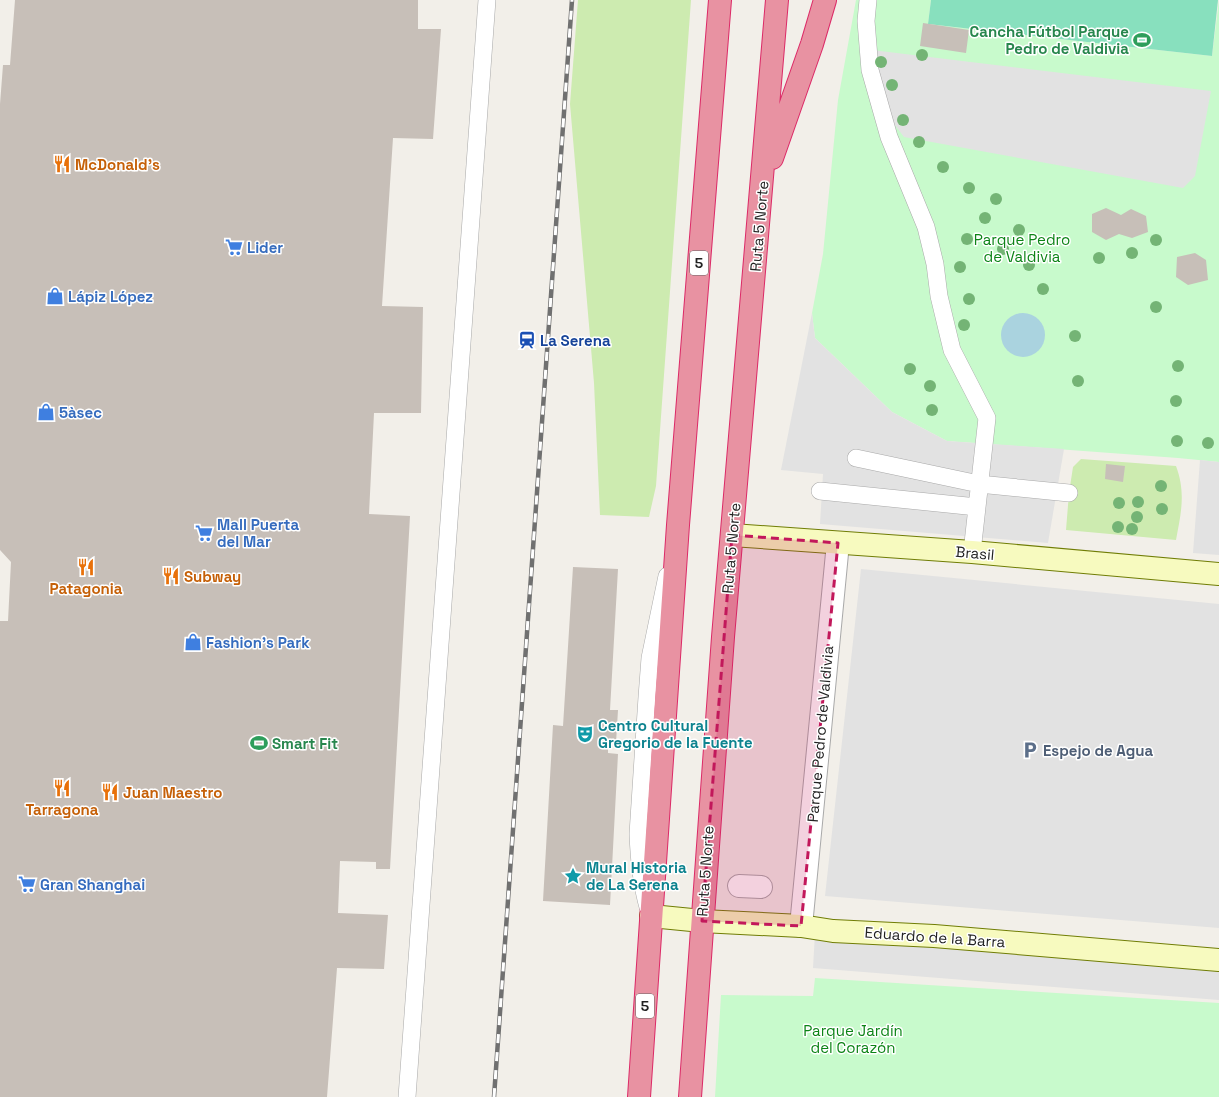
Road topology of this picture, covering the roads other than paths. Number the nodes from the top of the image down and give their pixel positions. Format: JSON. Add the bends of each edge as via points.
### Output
{"nodes":[{"id":1,"x":487,"y":0,"type":"edge"},
{"id":2,"x":720,"y":0,"type":"edge"},
{"id":3,"x":777,"y":0,"type":"edge"},
{"id":4,"x":825,"y":0,"type":"edge"},
{"id":5,"x":868,"y":0,"type":"edge"},
{"id":6,"x":762,"y":187,"type":"junction"},
{"id":7,"x":856,"y":458,"type":"dead end"},
{"id":8,"x":979,"y":484,"type":"junction"},
{"id":9,"x":820,"y":491,"type":"dead end"},
{"id":10,"x":1069,"y":493,"type":"dead end"},
{"id":11,"x":977,"y":507,"type":"junction"},
{"id":12,"x":732,"y":535,"type":"junction"},
{"id":13,"x":838,"y":543,"type":"junction"},
{"id":14,"x":972,"y":552,"type":"junction"},
{"id":15,"x":1219,"y":574,"type":"edge"},
{"id":16,"x":739,"y":886,"type":"dead end"},
{"id":17,"x":761,"y":887,"type":"dead end"},
{"id":18,"x":651,"y":916,"type":"junction"},
{"id":19,"x":702,"y":921,"type":"junction"},
{"id":20,"x":801,"y":926,"type":"junction"},
{"id":21,"x":1219,"y":960,"type":"edge"},
{"id":22,"x":407,"y":1097,"type":"edge"},
{"id":23,"x":639,"y":1097,"type":"edge"},
{"id":24,"x":690,"y":1097,"type":"edge"}],
"edges":[{"from":1,"to":22,"type":"lane"},
{"from":2,"to":18,"type":"highway","number":"5","via":[[678,526]]},
{"from":3,"to":6,"type":"highway","name":"Ruta 5 Norte"},
{"from":4,"to":6,"type":"highway"},
{"from":5,"to":8,"type":"lane","via":[[866,21],[870,70],[876,92],[889,137],[926,227],[952,350],[988,418]]},
{"from":6,"to":12,"type":"highway","name":"Ruta 5 Norte"},
{"from":7,"to":8,"type":"lane"},
{"from":8,"to":10,"type":"lane"},
{"from":8,"to":11,"type":"lane"},
{"from":9,"to":11,"type":"lane"},
{"from":11,"to":14,"type":"lane"},
{"from":12,"to":13,"type":"street","name":"Brasil"},
{"from":12,"to":19,"type":"highway","name":"Ruta 5 Norte"},
{"from":13,"to":14,"type":"street","name":"Brasil"},
{"from":13,"to":20,"type":"street","name":"Parque Pedro de Valdivia"},
{"from":14,"to":15,"type":"street","name":"Brasil"},
{"from":16,"to":17,"type":"street"},
{"from":18,"to":19,"type":"street","name":"Eduardo de la Barra"},
{"from":18,"to":23,"type":"highway","number":"5"},
{"from":19,"to":20,"type":"street","name":"Eduardo de la Barra"},
{"from":19,"to":24,"type":"highway","name":"Ruta 5 Norte"},
{"from":20,"to":21,"type":"street","name":"Eduardo de la Barra","via":[[833,931],[934,936]]}]}
